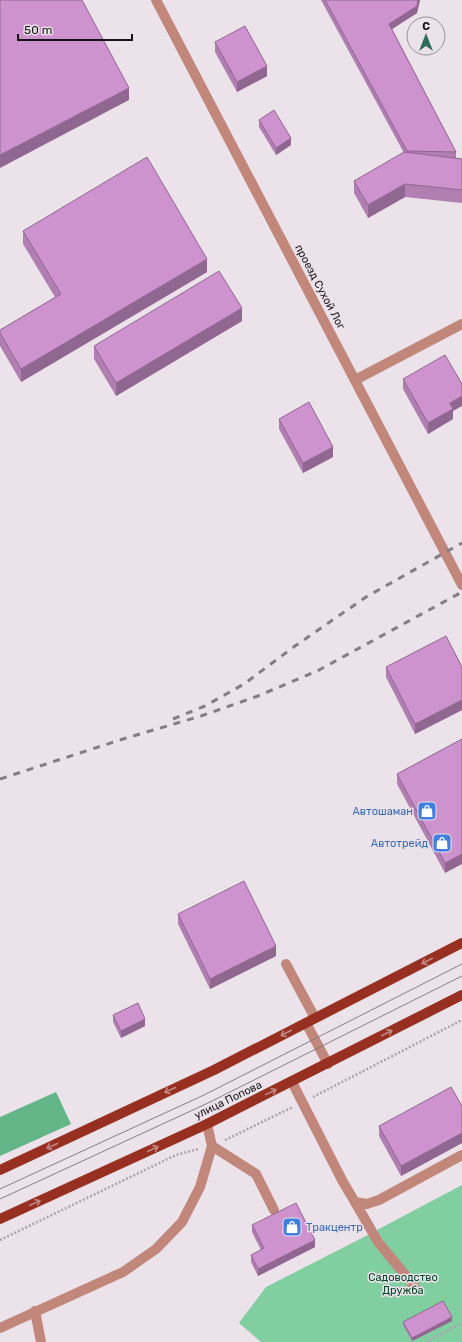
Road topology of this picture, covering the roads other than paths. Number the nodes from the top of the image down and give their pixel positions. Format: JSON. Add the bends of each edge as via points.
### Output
{"nodes":[{"id":1,"x":156,"y":0,"type":"edge"},
{"id":2,"x":462,"y":324,"type":"edge"},
{"id":3,"x":355,"y":380,"type":"junction"},
{"id":4,"x":462,"y":585,"type":"edge"},
{"id":5,"x":462,"y":943,"type":"edge"},
{"id":6,"x":286,"y":964,"type":"dead end"},
{"id":7,"x":462,"y":995,"type":"edge"},
{"id":8,"x":311,"y":1020,"type":"junction"},
{"id":9,"x":328,"y":1064,"type":"junction"},
{"id":10,"x":292,"y":1082,"type":"junction"},
{"id":11,"x":207,"y":1124,"type":"junction"},
{"id":12,"x":212,"y":1146,"type":"junction"},
{"id":13,"x":462,"y":1155,"type":"edge"},
{"id":14,"x":0,"y":1170,"type":"edge"},
{"id":15,"x":355,"y":1202,"type":"junction"},
{"id":16,"x":274,"y":1210,"type":"dead end"},
{"id":17,"x":0,"y":1219,"type":"edge"},
{"id":18,"x":415,"y":1287,"type":"dead end"},
{"id":19,"x":35,"y":1311,"type":"junction"},
{"id":20,"x":0,"y":1328,"type":"edge"},
{"id":21,"x":41,"y":1342,"type":"edge"}],
"edges":[{"from":1,"to":3,"type":"street","name":"проезд Сухой Лог"},
{"from":2,"to":3,"type":"street"},
{"from":3,"to":4,"type":"street","name":"проезд Сухой Лог"},
{"from":5,"to":8,"type":"main road","one_way":true},
{"from":6,"to":8,"type":"street"},
{"from":9,"to":7,"type":"main road","name":"улица Попова","one_way":true},
{"from":8,"to":9,"type":"street"},
{"from":8,"to":14,"type":"main road","one_way":true,"via":[[214,1070]]},
{"from":9,"to":10,"type":"main road","name":"улица Попова"},
{"from":11,"to":10,"type":"main road","name":"улица Попова","one_way":true},
{"from":10,"to":15,"type":"street"},
{"from":11,"to":12,"type":"street"},
{"from":17,"to":11,"type":"main road","name":"улица Попова","one_way":true},
{"from":12,"to":16,"type":"street","via":[[256,1174]]},
{"from":12,"to":19,"type":"street","via":[[200,1187],[182,1222],[156,1249],[123,1272]]},
{"from":13,"to":15,"type":"street","via":[[379,1200],[367,1204]]},
{"from":15,"to":18,"type":"street","via":[[378,1242]]},
{"from":19,"to":20,"type":"street"},
{"from":19,"to":21,"type":"street"}]}
